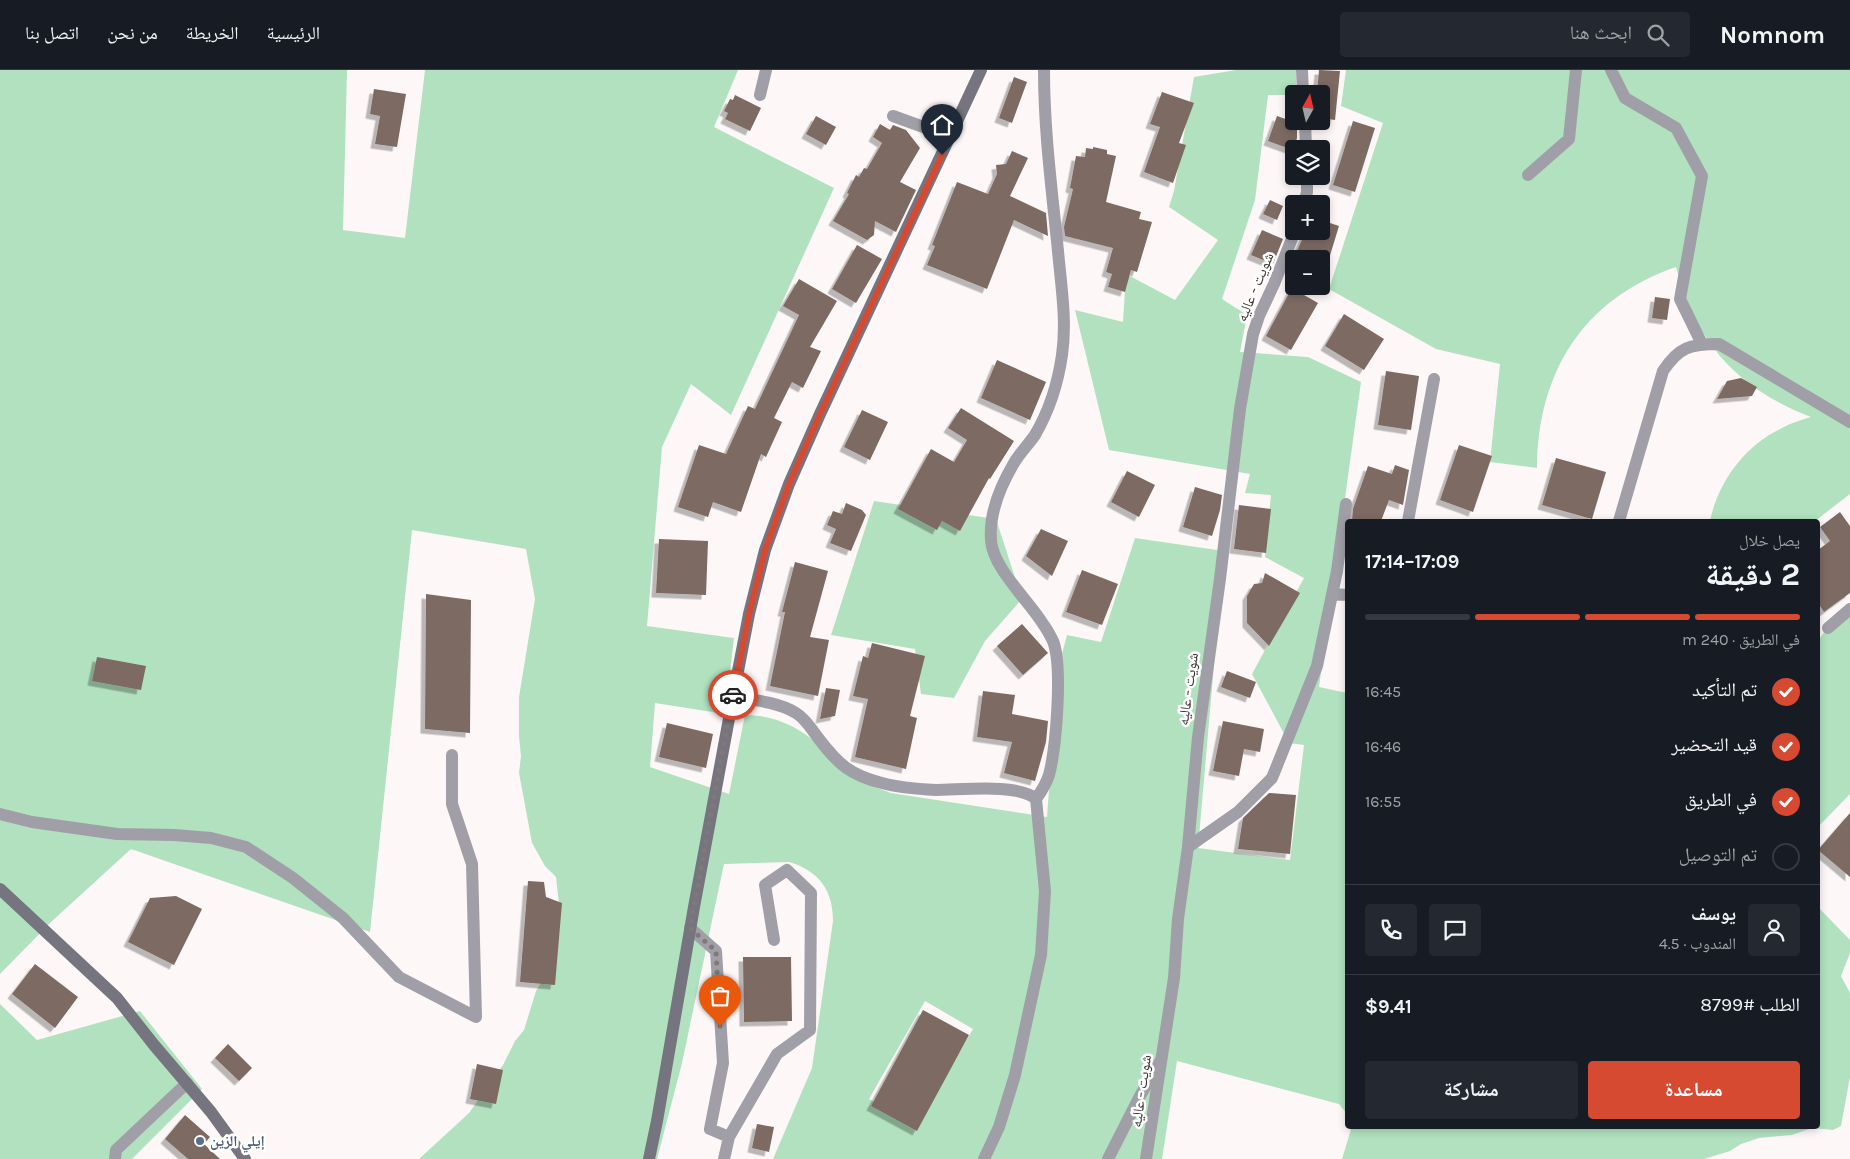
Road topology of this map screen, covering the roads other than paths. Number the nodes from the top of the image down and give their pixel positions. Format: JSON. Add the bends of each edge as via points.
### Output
{"nodes":[{"id":1,"x":766,"y":70,"type":"edge"},
{"id":2,"x":980,"y":70,"type":"edge"},
{"id":3,"x":1044,"y":70,"type":"edge"},
{"id":4,"x":1302,"y":70,"type":"edge"},
{"id":5,"x":1576,"y":70,"type":"edge"},
{"id":6,"x":1611,"y":70,"type":"edge"},
{"id":7,"x":1303,"y":85,"type":"edge"},
{"id":8,"x":760,"y":95,"type":"dead end"},
{"id":9,"x":894,"y":116,"type":"dead end"},
{"id":10,"x":951,"y":137,"type":"junction"},
{"id":11,"x":1528,"y":175,"type":"dead end"},
{"id":12,"x":1291,"y":240,"type":"edge"},
{"id":13,"x":1702,"y":344,"type":"junction"},
{"id":14,"x":1434,"y":379,"type":"dead end"},
{"id":15,"x":1850,"y":422,"type":"edge"},
{"id":16,"x":1346,"y":504,"type":"dead end"},
{"id":17,"x":1408,"y":519,"type":"edge"},
{"id":18,"x":1620,"y":519,"type":"edge"},
{"id":19,"x":1332,"y":594,"type":"junction"},
{"id":20,"x":1345,"y":595,"type":"edge"},
{"id":21,"x":1850,"y":609,"type":"edge"},
{"id":22,"x":1828,"y":628,"type":"dead end"},
{"id":23,"x":733,"y":696,"type":"junction"},
{"id":24,"x":452,"y":755,"type":"dead end"},
{"id":25,"x":1036,"y":799,"type":"junction"},
{"id":26,"x":0,"y":814,"type":"edge"},
{"id":27,"x":1188,"y":847,"type":"junction"},
{"id":28,"x":0,"y":890,"type":"edge"},
{"id":29,"x":690,"y":928,"type":"junction"},
{"id":30,"x":774,"y":940,"type":"dead end"},
{"id":31,"x":1162,"y":1060,"type":"junction"},
{"id":32,"x":186,"y":1083,"type":"junction"},
{"id":33,"x":729,"y":1137,"type":"junction"},
{"id":34,"x":115,"y":1159,"type":"edge"},
{"id":35,"x":245,"y":1159,"type":"edge"},
{"id":36,"x":649,"y":1159,"type":"edge"},
{"id":37,"x":724,"y":1159,"type":"edge"},
{"id":38,"x":984,"y":1159,"type":"edge"},
{"id":39,"x":1108,"y":1159,"type":"edge"},
{"id":40,"x":1146,"y":1159,"type":"edge"}],
"edges":[{"from":1,"to":8,"type":"street"},
{"from":2,"to":10,"type":"main road"},
{"from":3,"to":25,"type":"street","via":[[1045,123],[1062,291],[1062,353],[1048,409],[1035,435],[1014,463],[991,521],[991,542],[997,560],[1044,625],[1053,642],[1057,662],[1053,756],[1048,777]]},
{"from":4,"to":7,"type":"street"},
{"from":5,"to":11,"type":"street","via":[[1569,139]]},
{"from":6,"to":13,"type":"street","via":[[1626,98],[1676,128],[1702,176],[1680,298]]},
{"from":9,"to":10,"type":"street"},
{"from":10,"to":23,"type":"main road","via":[[789,484],[765,550]]},
{"from":12,"to":27,"type":"street","name":"شويت - عاليه","via":[[1253,334],[1240,409],[1198,737]]},
{"from":13,"to":15,"type":"street","via":[[1719,344]]},
{"from":13,"to":18,"type":"street","via":[[1683,349],[1672,357],[1663,372]]},
{"from":14,"to":17,"type":"street"},
{"from":16,"to":19,"type":"street"},
{"from":19,"to":20,"type":"street"},
{"from":19,"to":27,"type":"street","via":[[1317,666],[1272,778],[1238,812]]},
{"from":21,"to":22,"type":"street"},
{"from":23,"to":25,"type":"street","via":[[778,705],[796,713],[840,763],[857,775],[908,789],[999,788],[1030,794]]},
{"from":23,"to":29,"type":"main road"},
{"from":24,"to":26,"type":"street","via":[[452,804],[472,864],[476,1017],[399,977],[343,918],[293,878],[246,847],[211,838],[117,834]]},
{"from":25,"to":38,"type":"street","via":[[1045,892],[1041,955],[1015,1075],[999,1127]]},
{"from":27,"to":31,"type":"street","name":"شويت - عاليه"},
{"from":28,"to":32,"type":"main road","via":[[117,998]]},
{"from":29,"to":33,"type":"street","via":[[716,951],[723,1063],[710,1130]]},
{"from":29,"to":36,"type":"main road"},
{"from":30,"to":33,"type":"street","via":[[766,885],[787,870],[810,893],[810,1030],[777,1054]]},
{"from":31,"to":39,"type":"street"},
{"from":31,"to":40,"type":"street","name":"شويت - عاليه"},
{"from":32,"to":34,"type":"street","via":[[116,1150]]},
{"from":32,"to":35,"type":"main road"},
{"from":33,"to":37,"type":"street"}]}
